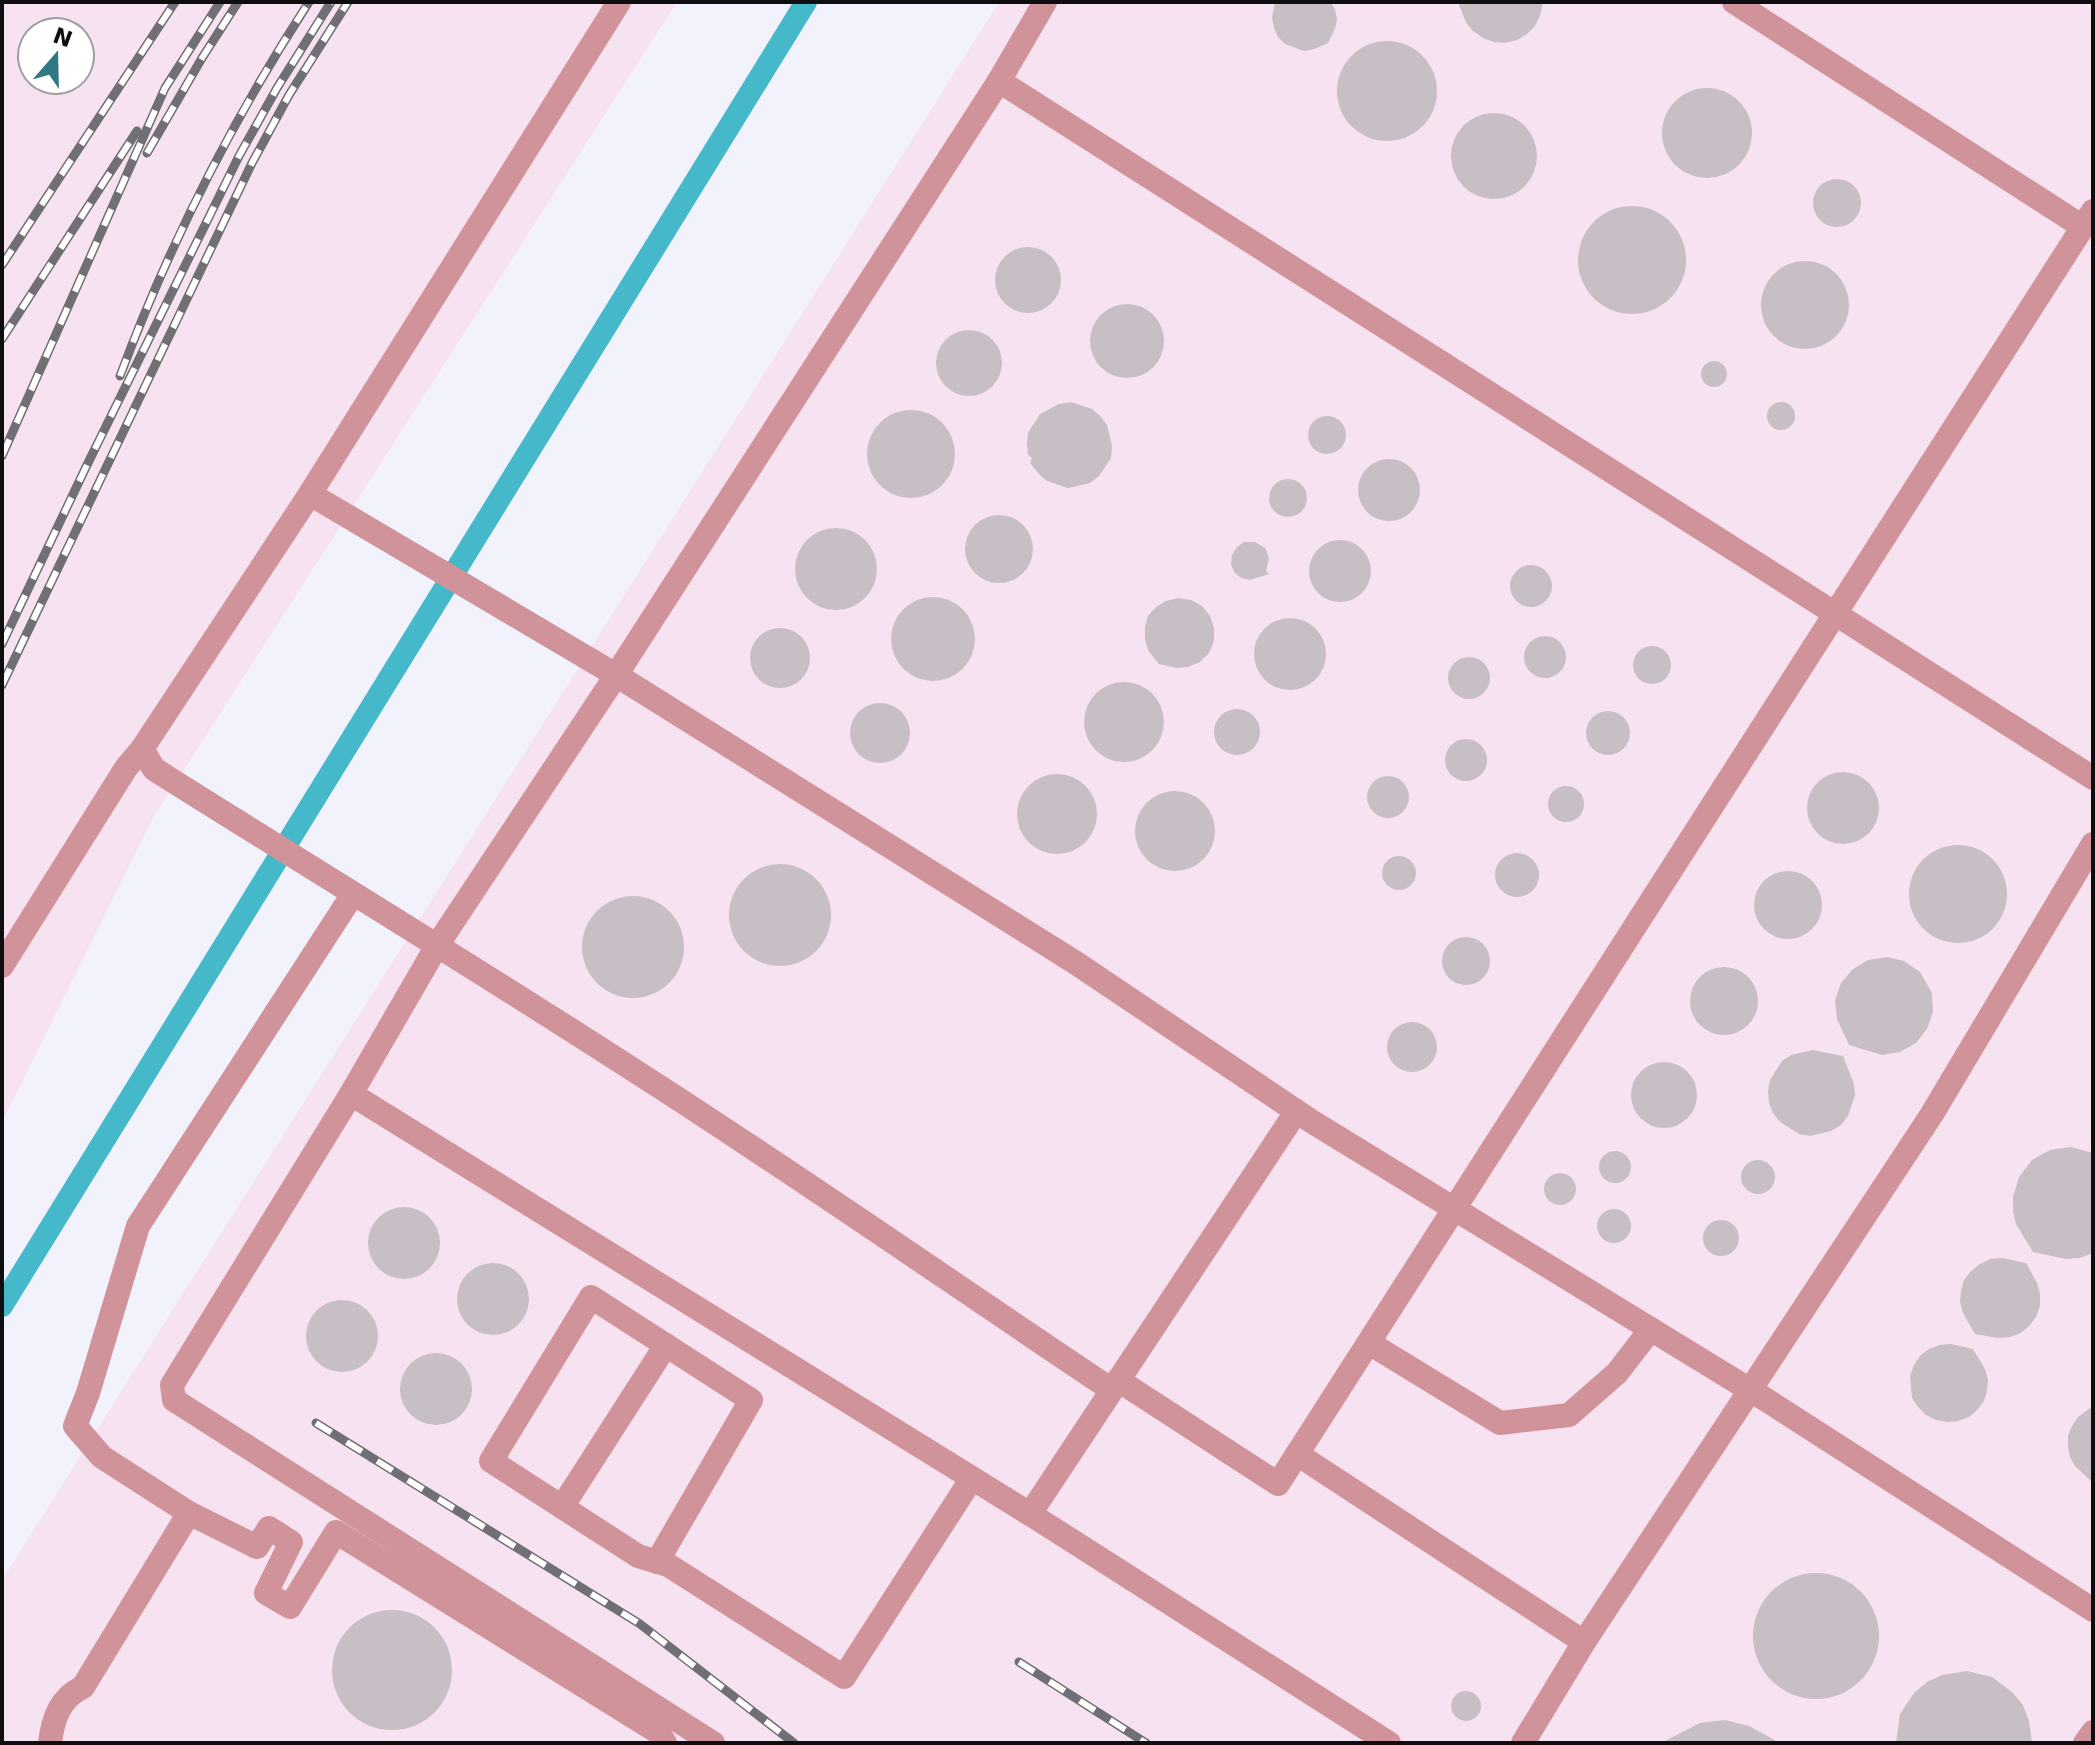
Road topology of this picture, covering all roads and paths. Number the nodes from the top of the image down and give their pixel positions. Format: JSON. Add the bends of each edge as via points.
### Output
{"nodes":[{"id":1,"x":619,"y":2,"type":"edge"},
{"id":2,"x":1045,"y":2,"type":"edge"},
{"id":3,"x":1734,"y":2,"type":"edge"},
{"id":4,"x":999,"y":81,"type":"junction"},
{"id":5,"x":2088,"y":219,"type":"edge"},
{"id":6,"x":310,"y":494,"type":"junction"},
{"id":7,"x":1833,"y":614,"type":"junction"},
{"id":8,"x":616,"y":675,"type":"junction"},
{"id":9,"x":142,"y":749,"type":"junction"},
{"id":10,"x":2093,"y":778,"type":"edge"},
{"id":11,"x":2093,"y":844,"type":"edge"},
{"id":12,"x":353,"y":894,"type":"junction"},
{"id":13,"x":438,"y":944,"type":"junction"},
{"id":14,"x":2,"y":966,"type":"edge"},
{"id":15,"x":351,"y":1094,"type":"junction"},
{"id":16,"x":1296,"y":1112,"type":"junction"},
{"id":17,"x":1455,"y":1209,"type":"junction"},
{"id":18,"x":1651,"y":1329,"type":"junction"},
{"id":19,"x":1369,"y":1343,"type":"junction"},
{"id":20,"x":666,"y":1345,"type":"junction"},
{"id":21,"x":1115,"y":1385,"type":"junction"},
{"id":22,"x":1750,"y":1390,"type":"junction"},
{"id":23,"x":1297,"y":1454,"type":"junction"},
{"id":24,"x":972,"y":1478,"type":"junction"},
{"id":25,"x":562,"y":1507,"type":"junction"},
{"id":26,"x":189,"y":1513,"type":"junction"},
{"id":27,"x":1030,"y":1514,"type":"junction"},
{"id":28,"x":657,"y":1562,"type":"junction"},
{"id":29,"x":2093,"y":1610,"type":"edge"},
{"id":30,"x":1584,"y":1642,"type":"junction"},
{"id":31,"x":2093,"y":1732,"type":"edge"},
{"id":32,"x":50,"y":1743,"type":"edge"},
{"id":33,"x":665,"y":1743,"type":"edge"},
{"id":34,"x":713,"y":1743,"type":"edge"},
{"id":35,"x":1389,"y":1743,"type":"edge"},
{"id":36,"x":1523,"y":1743,"type":"edge"},
{"id":37,"x":2085,"y":1743,"type":"edge"}],
"edges":[{"from":1,"to":6,"type":"street"},
{"from":2,"to":4,"type":"street"},
{"from":3,"to":5,"type":"street"},
{"from":4,"to":7,"type":"street"},
{"from":4,"to":8,"type":"street"},
{"from":5,"to":7,"type":"street"},
{"from":6,"to":8,"type":"street"},
{"from":6,"to":9,"type":"street"},
{"from":7,"to":10,"type":"street"},
{"from":7,"to":17,"type":"street"},
{"from":8,"to":13,"type":"street"},
{"from":8,"to":16,"type":"street","via":[[1076,963]]},
{"from":9,"to":12,"type":"street","via":[[154,769]]},
{"from":9,"to":14,"type":"street"},
{"from":11,"to":22,"type":"street","via":[[1932,1114]]},
{"from":12,"to":13,"type":"street"},
{"from":12,"to":26,"type":"street","via":[[138,1226],[75,1426],[102,1457]]},
{"from":13,"to":15,"type":"street"},
{"from":13,"to":21,"type":"street"},
{"from":15,"to":24,"type":"street"},
{"from":15,"to":34,"type":"street","via":[[172,1385],[174,1400]]},
{"from":16,"to":17,"type":"street"},
{"from":16,"to":21,"type":"street"},
{"from":17,"to":18,"type":"street"},
{"from":17,"to":19,"type":"street"},
{"from":18,"to":19,"type":"street","via":[[1617,1373],[1569,1415],[1500,1423]]},
{"from":18,"to":22,"type":"street"},
{"from":19,"to":23,"type":"street"},
{"from":20,"to":25,"type":"street"},
{"from":20,"to":25,"type":"street","via":[[591,1297],[491,1461]]},
{"from":20,"to":28,"type":"street","via":[[751,1400]]},
{"from":21,"to":23,"type":"street","via":[[1278,1484]]},
{"from":21,"to":27,"type":"street"},
{"from":22,"to":29,"type":"street"},
{"from":22,"to":30,"type":"street"},
{"from":23,"to":30,"type":"street"},
{"from":24,"to":27,"type":"street"},
{"from":24,"to":28,"type":"street","via":[[844,1677]]},
{"from":25,"to":28,"type":"street","via":[[638,1556]]},
{"from":26,"to":32,"type":"street","via":[[83,1687],[62,1704]]},
{"from":26,"to":33,"type":"street","via":[[257,1547],[269,1528],[291,1542],[266,1593],[290,1607],[336,1532],[658,1732]]},
{"from":27,"to":35,"type":"street"},
{"from":30,"to":36,"type":"street"},
{"from":31,"to":37,"type":"street"}]}
